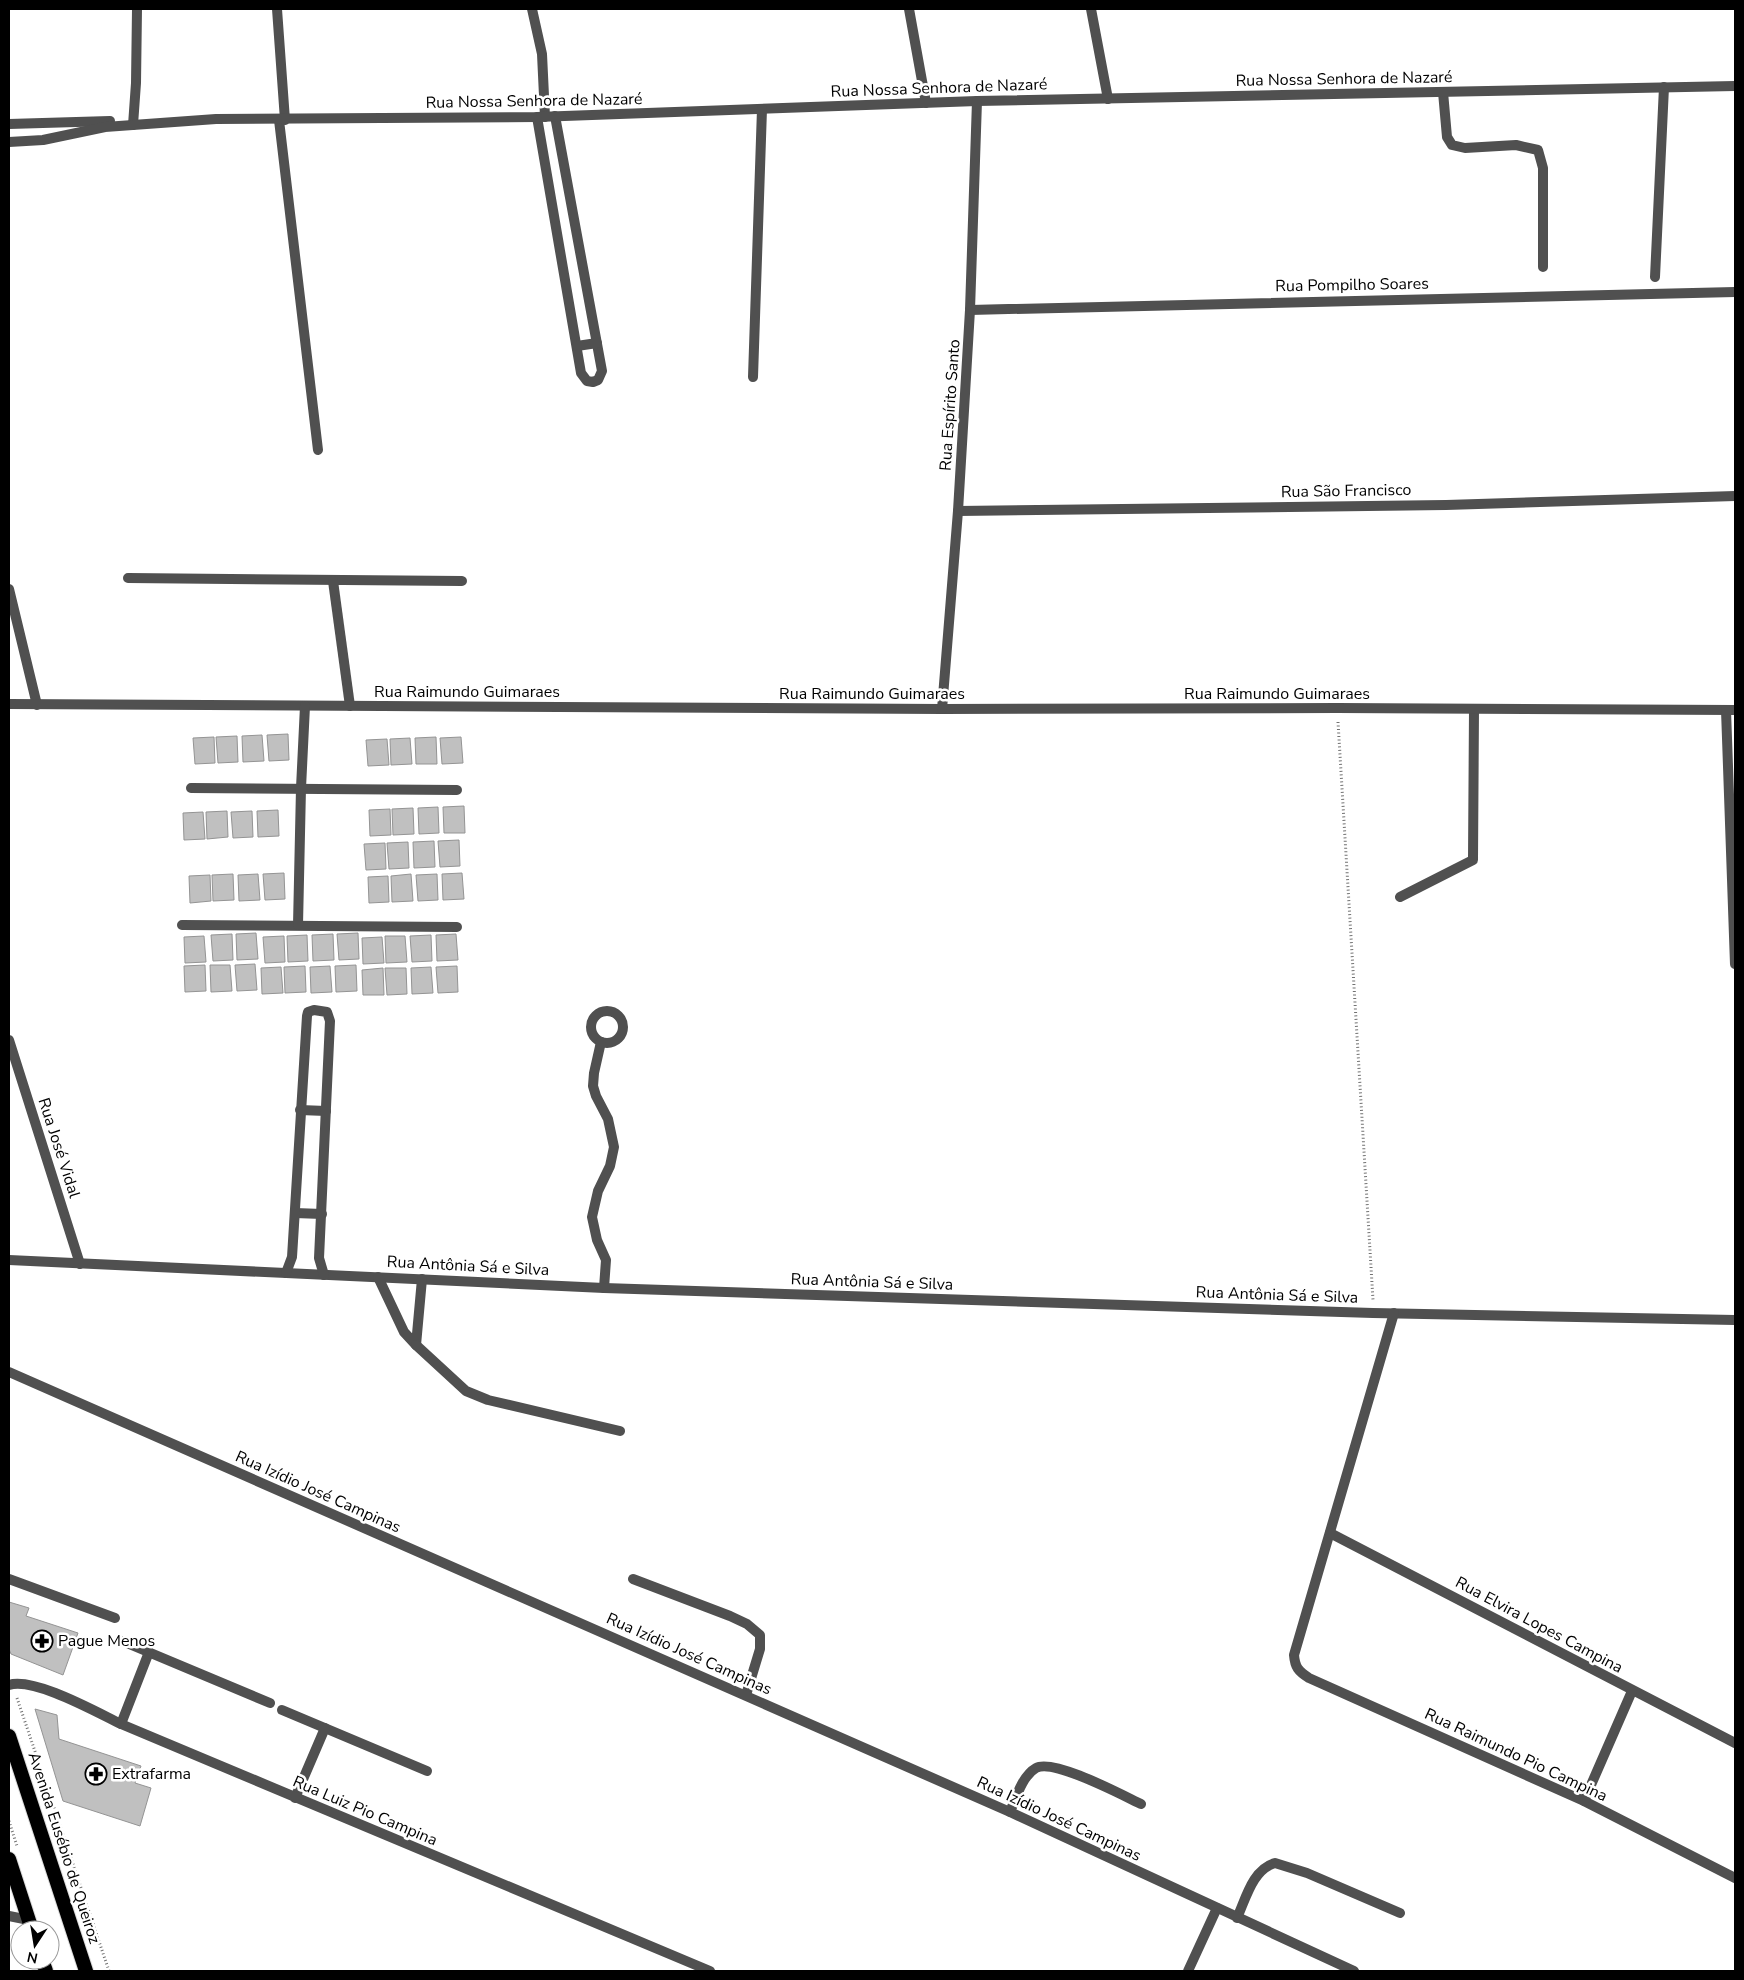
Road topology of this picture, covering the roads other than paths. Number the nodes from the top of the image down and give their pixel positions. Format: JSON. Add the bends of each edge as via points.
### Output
{"nodes":[{"id":1,"x":137,"y":9,"type":"edge"},
{"id":2,"x":277,"y":9,"type":"edge"},
{"id":3,"x":532,"y":9,"type":"edge"},
{"id":4,"x":909,"y":9,"type":"edge"},
{"id":5,"x":1091,"y":9,"type":"edge"},
{"id":6,"x":1735,"y":86,"type":"edge"},
{"id":7,"x":1664,"y":87,"type":"junction"},
{"id":8,"x":1443,"y":92,"type":"junction"},
{"id":9,"x":1108,"y":98,"type":"junction"},
{"id":10,"x":977,"y":102,"type":"junction"},
{"id":11,"x":926,"y":103,"type":"junction"},
{"id":12,"x":762,"y":109,"type":"junction"},
{"id":13,"x":546,"y":117,"type":"junction"},
{"id":14,"x":282,"y":120,"type":"junction"},
{"id":15,"x":133,"y":123,"type":"junction"},
{"id":16,"x":9,"y":124,"type":"edge"},
{"id":17,"x":9,"y":142,"type":"edge"},
{"id":18,"x":564,"y":169,"type":"junction"},
{"id":19,"x":547,"y":172,"type":"junction"},
{"id":20,"x":1543,"y":267,"type":"dead end"},
{"id":21,"x":1654,"y":277,"type":"dead end"},
{"id":22,"x":1735,"y":292,"type":"edge"},
{"id":23,"x":970,"y":310,"type":"junction"},
{"id":24,"x":597,"y":343,"type":"junction"},
{"id":25,"x":576,"y":346,"type":"junction"},
{"id":26,"x":753,"y":377,"type":"dead end"},
{"id":27,"x":318,"y":450,"type":"dead end"},
{"id":28,"x":1735,"y":496,"type":"edge"},
{"id":29,"x":958,"y":511,"type":"junction"},
{"id":30,"x":128,"y":578,"type":"dead end"},
{"id":31,"x":333,"y":581,"type":"junction"},
{"id":32,"x":462,"y":581,"type":"dead end"},
{"id":33,"x":9,"y":589,"type":"edge"},
{"id":34,"x":9,"y":704,"type":"edge"},
{"id":35,"x":37,"y":705,"type":"junction"},
{"id":36,"x":305,"y":706,"type":"junction"},
{"id":37,"x":350,"y":706,"type":"junction"},
{"id":38,"x":942,"y":709,"type":"junction"},
{"id":39,"x":1474,"y":709,"type":"junction"},
{"id":40,"x":1731,"y":710,"type":"edge"},
{"id":41,"x":191,"y":788,"type":"dead end"},
{"id":42,"x":301,"y":788,"type":"junction"},
{"id":43,"x":457,"y":790,"type":"dead end"},
{"id":44,"x":1400,"y":897,"type":"dead end"},
{"id":45,"x":182,"y":924,"type":"dead end"},
{"id":46,"x":298,"y":925,"type":"junction"},
{"id":47,"x":457,"y":927,"type":"dead end"},
{"id":48,"x":1735,"y":964,"type":"edge"},
{"id":49,"x":9,"y":1040,"type":"edge"},
{"id":50,"x":601,"y":1042,"type":"dead end"},
{"id":51,"x":300,"y":1110,"type":"junction"},
{"id":52,"x":326,"y":1111,"type":"junction"},
{"id":53,"x":295,"y":1213,"type":"junction"},
{"id":54,"x":322,"y":1214,"type":"junction"},
{"id":55,"x":9,"y":1260,"type":"edge"},
{"id":56,"x":80,"y":1264,"type":"junction"},
{"id":57,"x":286,"y":1274,"type":"junction"},
{"id":58,"x":324,"y":1275,"type":"junction"},
{"id":59,"x":378,"y":1277,"type":"junction"},
{"id":60,"x":422,"y":1279,"type":"junction"},
{"id":61,"x":604,"y":1288,"type":"junction"},
{"id":62,"x":1394,"y":1313,"type":"junction"},
{"id":63,"x":1735,"y":1320,"type":"edge"},
{"id":64,"x":416,"y":1345,"type":"junction"},
{"id":65,"x":9,"y":1372,"type":"edge"},
{"id":66,"x":620,"y":1431,"type":"dead end"},
{"id":67,"x":1330,"y":1533,"type":"junction"},
{"id":68,"x":9,"y":1578,"type":"edge"},
{"id":69,"x":633,"y":1579,"type":"dead end"},
{"id":70,"x":115,"y":1618,"type":"dead end"},
{"id":71,"x":122,"y":1641,"type":"dead end"},
{"id":72,"x":149,"y":1652,"type":"junction"},
{"id":73,"x":11,"y":1685,"type":"edge"},
{"id":74,"x":1632,"y":1691,"type":"junction"},
{"id":75,"x":746,"y":1696,"type":"junction"},
{"id":76,"x":270,"y":1703,"type":"dead end"},
{"id":77,"x":282,"y":1710,"type":"dead end"},
{"id":78,"x":121,"y":1724,"type":"junction"},
{"id":79,"x":325,"y":1728,"type":"junction"},
{"id":80,"x":9,"y":1736,"type":"edge"},
{"id":81,"x":1735,"y":1743,"type":"edge"},
{"id":82,"x":426,"y":1771,"type":"dead end"},
{"id":83,"x":295,"y":1798,"type":"junction"},
{"id":84,"x":1584,"y":1801,"type":"junction"},
{"id":85,"x":1141,"y":1804,"type":"dead end"},
{"id":86,"x":1010,"y":1812,"type":"junction"},
{"id":87,"x":9,"y":1859,"type":"edge"},
{"id":88,"x":1735,"y":1878,"type":"edge"},
{"id":89,"x":1217,"y":1908,"type":"junction"},
{"id":90,"x":1400,"y":1913,"type":"dead end"},
{"id":91,"x":1238,"y":1918,"type":"junction"},
{"id":92,"x":29,"y":1920,"type":"edge"},
{"id":93,"x":86,"y":1971,"type":"edge"},
{"id":94,"x":710,"y":1971,"type":"edge"},
{"id":95,"x":1188,"y":1971,"type":"edge"},
{"id":96,"x":1354,"y":1971,"type":"edge"}],
"edges":[{"from":1,"to":15,"type":"street"},
{"from":2,"to":14,"type":"street"},
{"from":3,"to":13,"type":"street","via":[[542,54]]},
{"from":4,"to":11,"type":"street"},
{"from":5,"to":9,"type":"street"},
{"from":6,"to":7,"type":"street","name":"Rua Nossa Senhora de Nazaré"},
{"from":7,"to":8,"type":"street","name":"Rua Nossa Senhora de Nazaré"},
{"from":7,"to":21,"type":"street"},
{"from":8,"to":9,"type":"street","name":"Rua Nossa Senhora de Nazaré"},
{"from":8,"to":20,"type":"street","via":[[1447,137],[1452,144],[1465,148],[1516,145],[1538,150],[1543,168]]},
{"from":9,"to":10,"type":"street","name":"Rua Nossa Senhora de Nazaré"},
{"from":10,"to":11,"type":"street","name":"Rua Nossa Senhora de Nazaré"},
{"from":10,"to":23,"type":"street","name":"Rua Espírito Santo"},
{"from":11,"to":12,"type":"street","name":"Rua Nossa Senhora de Nazaré"},
{"from":12,"to":13,"type":"street","name":"Rua Nossa Senhora de Nazaré"},
{"from":12,"to":26,"type":"street"},
{"from":13,"to":14,"type":"street","name":"Rua Nossa Senhora de Nazaré"},
{"from":13,"to":18,"type":"street"},
{"from":13,"to":19,"type":"street"},
{"from":14,"to":15,"type":"street","name":"Rua Nossa Senhora de Nazaré"},
{"from":14,"to":27,"type":"street"},
{"from":15,"to":16,"type":"street","name":"Rua Nossa Senhora de Nazaré"},
{"from":15,"to":17,"type":"street","name":"Rua Nossa Senhora de Nazaré","via":[[43,140]]},
{"from":18,"to":19,"type":"street"},
{"from":18,"to":24,"type":"street"},
{"from":19,"to":25,"type":"street"},
{"from":22,"to":23,"type":"street","name":"Rua Pompilho Soares"},
{"from":23,"to":29,"type":"street","name":"Rua Espírito Santo"},
{"from":24,"to":25,"type":"street"},
{"from":24,"to":25,"type":"street","via":[[602,371],[598,380],[593,382],[587,381],[581,373]]},
{"from":28,"to":29,"type":"street","name":"Rua São Francisco","via":[[1446,505]]},
{"from":29,"to":38,"type":"street","name":"Rua Espírito Santo"},
{"from":30,"to":31,"type":"street"},
{"from":31,"to":32,"type":"street"},
{"from":31,"to":37,"type":"street"},
{"from":33,"to":35,"type":"street"},
{"from":34,"to":35,"type":"street","name":"Rua Raimundo Guimaraes"},
{"from":35,"to":36,"type":"street","name":"Rua Raimundo Guimaraes"},
{"from":36,"to":37,"type":"street","name":"Rua Raimundo Guimaraes"},
{"from":36,"to":42,"type":"street"},
{"from":37,"to":38,"type":"street","name":"Rua Raimundo Guimaraes"},
{"from":38,"to":39,"type":"street","name":"Rua Raimundo Guimaraes"},
{"from":39,"to":40,"type":"street","name":"Rua Raimundo Guimaraes"},
{"from":39,"to":44,"type":"street","via":[[1473,860]]},
{"from":40,"to":48,"type":"street"},
{"from":41,"to":42,"type":"street"},
{"from":42,"to":43,"type":"street"},
{"from":42,"to":46,"type":"street"},
{"from":45,"to":46,"type":"street"},
{"from":46,"to":47,"type":"street"},
{"from":49,"to":56,"type":"street","name":"Rua José Vidal"},
{"from":50,"to":61,"type":"street","via":[[593,1086],[608,1119],[614,1147],[592,1217],[606,1260]]},
{"from":51,"to":52,"type":"street"},
{"from":51,"to":52,"type":"street","via":[[307,1016],[308,1012],[320,1010],[327,1012],[330,1021]]},
{"from":51,"to":53,"type":"street"},
{"from":52,"to":54,"type":"street"},
{"from":53,"to":54,"type":"street"},
{"from":53,"to":57,"type":"street","via":[[292,1257]]},
{"from":54,"to":58,"type":"street","via":[[319,1258]]},
{"from":55,"to":56,"type":"street","name":"Rua Antônia Sá e Silva"},
{"from":56,"to":57,"type":"street","name":"Rua Antônia Sá e Silva"},
{"from":57,"to":58,"type":"street","name":"Rua Antônia Sá e Silva"},
{"from":58,"to":59,"type":"street","name":"Rua Antônia Sá e Silva"},
{"from":59,"to":60,"type":"street","name":"Rua Antônia Sá e Silva"},
{"from":59,"to":64,"type":"street","via":[[404,1332]]},
{"from":60,"to":61,"type":"street","name":"Rua Antônia Sá e Silva"},
{"from":60,"to":64,"type":"street"},
{"from":61,"to":62,"type":"street","name":"Rua Antônia Sá e Silva"},
{"from":62,"to":63,"type":"street","name":"Rua Antônia Sá e Silva"},
{"from":62,"to":67,"type":"street"},
{"from":64,"to":66,"type":"street","via":[[466,1391],[488,1400]]},
{"from":65,"to":75,"type":"street","name":"Rua Izídio José Campinas"},
{"from":67,"to":74,"type":"street","name":"Rua Elvira Lopes Campina"},
{"from":67,"to":84,"type":"street","name":"Rua Raimundo Pio Campina","via":[[1294,1655],[1298,1671]]},
{"from":68,"to":70,"type":"street"},
{"from":69,"to":75,"type":"street","via":[[730,1616],[747,1624],[760,1636],[760,1649]]},
{"from":71,"to":72,"type":"street"},
{"from":72,"to":76,"type":"street"},
{"from":72,"to":78,"type":"street"},
{"from":73,"to":78,"type":"street","name":"Rua Luiz Pio Campina","via":[[43,1688]]},
{"from":74,"to":81,"type":"street","name":"Rua Elvira Lopes Campina"},
{"from":74,"to":84,"type":"street"},
{"from":75,"to":86,"type":"street","name":"Rua Izídio José Campinas"},
{"from":77,"to":79,"type":"street"},
{"from":78,"to":83,"type":"street","name":"Rua Luiz Pio Campina"},
{"from":79,"to":82,"type":"street"},
{"from":79,"to":83,"type":"street"},
{"from":80,"to":93,"type":"highway","name":"Avenida Eusébio de Queiroz"},
{"from":83,"to":94,"type":"street","name":"Rua Luiz Pio Campina"},
{"from":84,"to":88,"type":"street","name":"Rua Raimundo Pio Campina"},
{"from":85,"to":86,"type":"street","via":[[1065,1770],[1042,1766],[1029,1774]]},
{"from":86,"to":89,"type":"street","name":"Rua Izídio José Campinas"},
{"from":87,"to":92,"type":"highway"},
{"from":89,"to":91,"type":"street","name":"Rua Izídio José Campinas"},
{"from":89,"to":95,"type":"street"},
{"from":90,"to":91,"type":"street","via":[[1275,1863],[1262,1869]]},
{"from":91,"to":96,"type":"street","name":"Rua Izídio José Campinas"}]}
